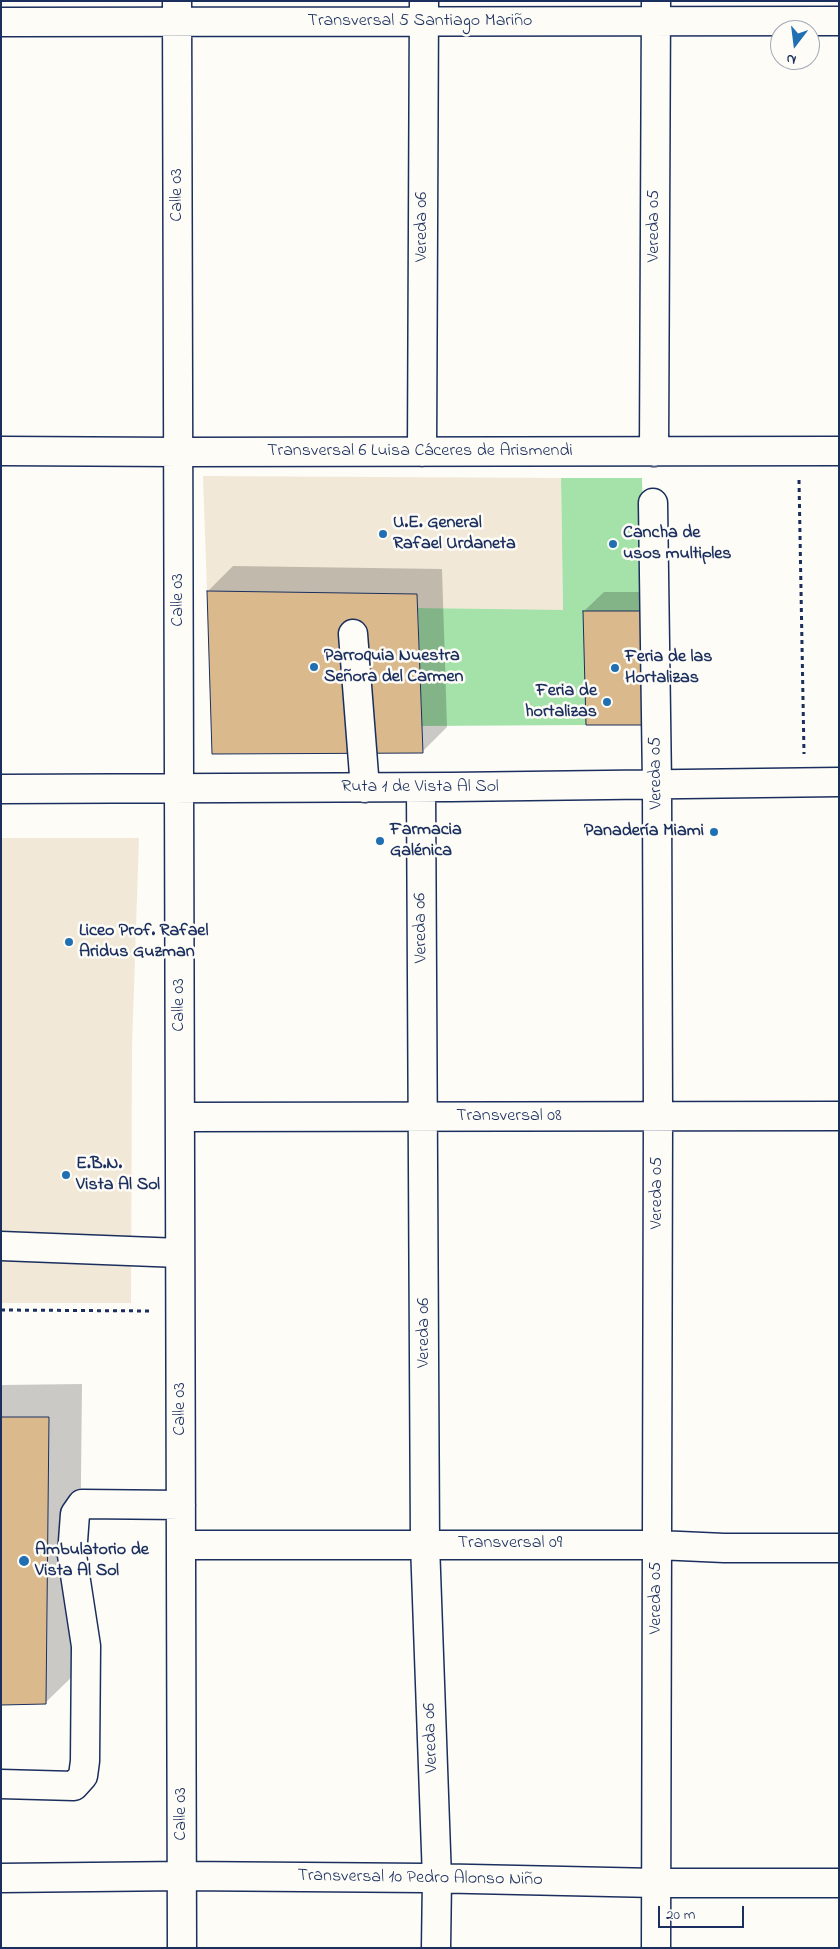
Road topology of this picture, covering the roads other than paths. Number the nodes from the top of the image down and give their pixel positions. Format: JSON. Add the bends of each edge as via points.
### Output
{"nodes":[{"id":1,"x":656,"y":11,"type":"edge"},
{"id":2,"x":177,"y":12,"type":"edge"},
{"id":3,"x":424,"y":12,"type":"edge"},
{"id":4,"x":839,"y":21,"type":"edge"},
{"id":5,"x":1,"y":22,"type":"edge"},
{"id":6,"x":1,"y":451,"type":"edge"},
{"id":7,"x":839,"y":451,"type":"edge"},
{"id":8,"x":178,"y":452,"type":"junction"},
{"id":9,"x":422,"y":452,"type":"junction"},
{"id":10,"x":654,"y":452,"type":"junction"},
{"id":11,"x":653,"y":503,"type":"dead end"},
{"id":12,"x":353,"y":634,"type":"dead end"},
{"id":13,"x":839,"y":782,"type":"edge"},
{"id":14,"x":657,"y":785,"type":"junction"},
{"id":15,"x":1,"y":788,"type":"edge"},
{"id":16,"x":365,"y":788,"type":"junction"},
{"id":17,"x":421,"y":788,"type":"junction"},
{"id":18,"x":179,"y":789,"type":"junction"},
{"id":19,"x":839,"y":1116,"type":"edge"},
{"id":20,"x":180,"y":1117,"type":"junction"},
{"id":21,"x":658,"y":1117,"type":"junction"},
{"id":22,"x":424,"y":1118,"type":"junction"},
{"id":23,"x":1,"y":1246,"type":"edge"},
{"id":24,"x":180,"y":1253,"type":"junction"},
{"id":25,"x":181,"y":1504,"type":"junction"},
{"id":26,"x":425,"y":1544,"type":"junction"},
{"id":27,"x":181,"y":1545,"type":"junction"},
{"id":28,"x":658,"y":1545,"type":"junction"},
{"id":29,"x":839,"y":1548,"type":"edge"},
{"id":30,"x":1,"y":1784,"type":"edge"},
{"id":31,"x":182,"y":1876,"type":"junction"},
{"id":32,"x":1,"y":1878,"type":"edge"},
{"id":33,"x":437,"y":1879,"type":"junction"},
{"id":34,"x":656,"y":1883,"type":"junction"},
{"id":35,"x":839,"y":1883,"type":"edge"},
{"id":36,"x":182,"y":1948,"type":"edge"},
{"id":37,"x":436,"y":1948,"type":"edge"},
{"id":38,"x":656,"y":1948,"type":"edge"}],
"edges":[{"from":1,"to":3,"type":"street","name":"Transversal 5 Santiago Mariño"},
{"from":1,"to":4,"type":"street","name":"Transversal 5 Santiago Mariño"},
{"from":1,"to":10,"type":"street","name":"Vereda 05"},
{"from":2,"to":3,"type":"street","name":"Transversal 5 Santiago Mariño"},
{"from":2,"to":5,"type":"street","name":"Transversal 5 Santiago Mariño"},
{"from":2,"to":8,"type":"street","name":"Calle 03"},
{"from":3,"to":9,"type":"street","name":"Vereda 06"},
{"from":6,"to":8,"type":"street","name":"Transversal 6 Luisa Cáceres de Arismendi"},
{"from":7,"to":10,"type":"street","name":"Transversal 6 Luisa Cáceres de Arismendi"},
{"from":8,"to":9,"type":"street","name":"Transversal 6 Luisa Cáceres de Arismendi"},
{"from":8,"to":18,"type":"street","name":"Calle 03"},
{"from":9,"to":10,"type":"street","name":"Transversal 6 Luisa Cáceres de Arismendi"},
{"from":11,"to":14,"type":"street","name":"Vereda 05"},
{"from":12,"to":16,"type":"street"},
{"from":13,"to":14,"type":"street","name":"Ruta 1 de Vista Al Sol"},
{"from":14,"to":17,"type":"street","name":"Ruta 1 de Vista Al Sol"},
{"from":14,"to":21,"type":"street","name":"Vereda 05"},
{"from":15,"to":18,"type":"street","name":"Ruta 1 de Vista Al Sol"},
{"from":16,"to":17,"type":"street","name":"Ruta 1 de Vista Al Sol"},
{"from":16,"to":18,"type":"street","name":"Ruta 1 de Vista Al Sol"},
{"from":17,"to":22,"type":"street","name":"Vereda 06"},
{"from":18,"to":20,"type":"street","name":"Calle 03"},
{"from":19,"to":21,"type":"street","name":"Transversal 08"},
{"from":20,"to":22,"type":"street","name":"Transversal 08"},
{"from":20,"to":24,"type":"street","name":"Calle 03"},
{"from":21,"to":22,"type":"street","name":"Transversal 08"},
{"from":21,"to":28,"type":"street","name":"Vereda 05"},
{"from":22,"to":26,"type":"street","name":"Vereda 06"},
{"from":23,"to":24,"type":"street"},
{"from":24,"to":25,"type":"street","name":"Calle 03"},
{"from":25,"to":27,"type":"street","name":"Calle 03"},
{"from":25,"to":30,"type":"street","via":[[82,1504],[75,1514],[72,1555],[86,1646],[83,1776],[74,1786]]},
{"from":26,"to":27,"type":"street","name":"Transversal 09"},
{"from":26,"to":28,"type":"street","name":"Transversal 09"},
{"from":26,"to":33,"type":"street","name":"Vereda 06"},
{"from":27,"to":31,"type":"street","name":"Calle 03"},
{"from":28,"to":29,"type":"street","name":"Transversal 09"},
{"from":28,"to":34,"type":"street","name":"Vereda 05"},
{"from":31,"to":32,"type":"street","name":"Transversal 10 Pedro Alonso Niño"},
{"from":31,"to":33,"type":"street","name":"Transversal 10 Pedro Alonso Niño"},
{"from":31,"to":36,"type":"street","name":"Calle 03"},
{"from":33,"to":34,"type":"street","name":"Transversal 10 Pedro Alonso Niño"},
{"from":33,"to":37,"type":"street","name":"Vereda 06"},
{"from":34,"to":35,"type":"street","name":"Transversal 10 Pedro Alonso Niño"},
{"from":34,"to":38,"type":"street","name":"Vereda 05"}]}
